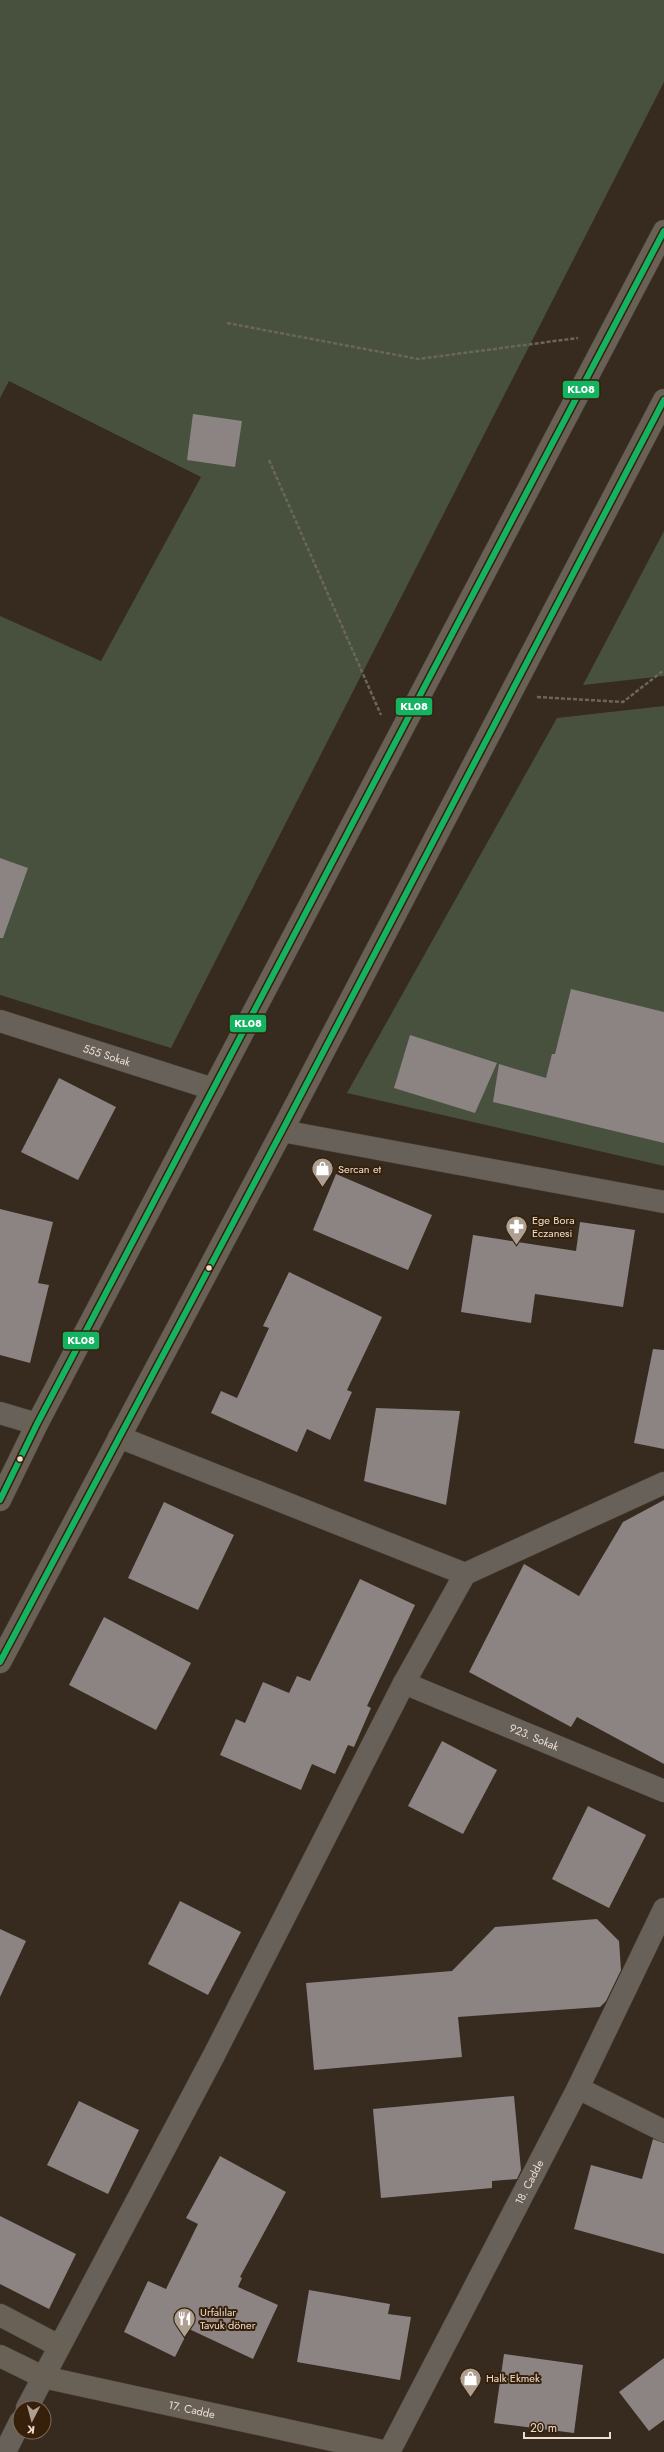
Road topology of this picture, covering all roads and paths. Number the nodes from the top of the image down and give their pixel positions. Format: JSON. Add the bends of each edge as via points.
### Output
{"nodes":[{"id":1,"x":664,"y":231,"type":"edge"},
{"id":2,"x":227,"y":323,"type":"dead end"},
{"id":3,"x":610,"y":333,"type":"junction"},
{"id":4,"x":664,"y":400,"type":"edge"},
{"id":5,"x":269,"y":460,"type":"dead end"},
{"id":6,"x":664,"y":670,"type":"edge"},
{"id":7,"x":509,"y":696,"type":"junction"},
{"id":8,"x":394,"y":745,"type":"junction"},
{"id":9,"x":0,"y":1021,"type":"edge"},
{"id":10,"x":213,"y":1090,"type":"junction"},
{"id":11,"x":282,"y":1131,"type":"junction"},
{"id":12,"x":664,"y":1202,"type":"edge"},
{"id":13,"x":0,"y":1413,"type":"edge"},
{"id":14,"x":37,"y":1424,"type":"junction"},
{"id":15,"x":119,"y":1437,"type":"junction"},
{"id":16,"x":664,"y":1483,"type":"edge"},
{"id":17,"x":0,"y":1500,"type":"edge"},
{"id":18,"x":466,"y":1574,"type":"junction"},
{"id":19,"x":0,"y":1662,"type":"edge"},
{"id":20,"x":404,"y":1683,"type":"junction"},
{"id":21,"x":664,"y":1791,"type":"edge"},
{"id":22,"x":664,"y":1909,"type":"edge"},
{"id":23,"x":578,"y":2088,"type":"junction"},
{"id":24,"x":664,"y":2131,"type":"edge"},
{"id":25,"x":0,"y":2315,"type":"edge"},
{"id":26,"x":59,"y":2346,"type":"junction"},
{"id":27,"x":0,"y":2356,"type":"edge"},
{"id":28,"x":42,"y":2378,"type":"junction"},
{"id":29,"x":31,"y":2400,"type":"edge"},
{"id":30,"x":12,"y":2438,"type":"edge"},
{"id":31,"x":5,"y":2452,"type":"edge"},
{"id":32,"x":388,"y":2452,"type":"edge"}],
"edges":[{"from":1,"to":3,"type":"main road"},
{"from":2,"to":3,"type":"path","via":[[418,359]]},
{"from":3,"to":8,"type":"main road"},
{"from":4,"to":7,"type":"main road"},
{"from":5,"to":8,"type":"path"},
{"from":6,"to":7,"type":"path","via":[[623,702]]},
{"from":7,"to":11,"type":"main road"},
{"from":8,"to":10,"type":"main road"},
{"from":9,"to":10,"type":"street","name":"555 Sokak"},
{"from":10,"to":14,"type":"main road"},
{"from":11,"to":12,"type":"street"},
{"from":11,"to":15,"type":"main road"},
{"from":13,"to":14,"type":"street"},
{"from":14,"to":17,"type":"main road"},
{"from":15,"to":18,"type":"street"},
{"from":15,"to":19,"type":"main road"},
{"from":16,"to":18,"type":"street"},
{"from":18,"to":20,"type":"street"},
{"from":20,"to":21,"type":"street","name":"923. Sokak"},
{"from":20,"to":26,"type":"street","via":[[213,2058]]},
{"from":22,"to":23,"type":"street","name":"18. Cadde"},
{"from":23,"to":24,"type":"street"},
{"from":23,"to":32,"type":"street","name":"18. Cadde"},
{"from":25,"to":26,"type":"main road"},
{"from":26,"to":28,"type":"street"},
{"from":27,"to":28,"type":"main road","name":"17. Cadde"},
{"from":28,"to":29,"type":"street"},
{"from":28,"to":32,"type":"main road","name":"17. Cadde"},
{"from":30,"to":31,"type":"street"}]}
